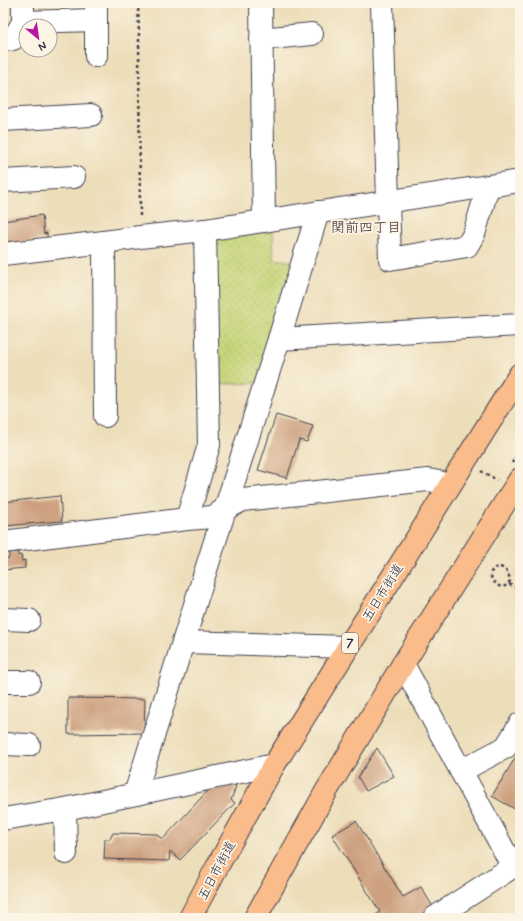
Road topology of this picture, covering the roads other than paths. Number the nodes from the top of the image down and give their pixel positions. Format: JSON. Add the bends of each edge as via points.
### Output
{"nodes":[{"id":1,"x":261,"y":3,"type":"edge"},
{"id":2,"x":382,"y":3,"type":"edge"},
{"id":3,"x":96,"y":11,"type":"edge"},
{"id":4,"x":23,"y":13,"type":"edge"},
{"id":5,"x":312,"y":34,"type":"dead end"},
{"id":6,"x":261,"y":39,"type":"junction"},
{"id":7,"x":3,"y":40,"type":"edge"},
{"id":8,"x":96,"y":56,"type":"dead end"},
{"id":9,"x":91,"y":115,"type":"dead end"},
{"id":10,"x":3,"y":120,"type":"edge"},
{"id":11,"x":74,"y":177,"type":"dead end"},
{"id":12,"x":3,"y":181,"type":"edge"},
{"id":13,"x":520,"y":182,"type":"edge"},
{"id":14,"x":488,"y":187,"type":"junction"},
{"id":15,"x":388,"y":202,"type":"junction"},
{"id":16,"x":318,"y":212,"type":"junction"},
{"id":17,"x":264,"y":221,"type":"junction"},
{"id":18,"x":205,"y":230,"type":"junction"},
{"id":19,"x":104,"y":242,"type":"junction"},
{"id":20,"x":3,"y":254,"type":"edge"},
{"id":21,"x":520,"y":325,"type":"edge"},
{"id":22,"x":279,"y":339,"type":"junction"},
{"id":23,"x":520,"y":374,"type":"edge"},
{"id":24,"x":105,"y":416,"type":"dead end"},
{"id":25,"x":520,"y":480,"type":"edge"},
{"id":26,"x":448,"y":488,"type":"junction"},
{"id":27,"x":225,"y":509,"type":"junction"},
{"id":28,"x":187,"y":519,"type":"junction"},
{"id":29,"x":3,"y":542,"type":"edge"},
{"id":30,"x":3,"y":620,"type":"edge"},
{"id":31,"x":29,"y":620,"type":"dead end"},
{"id":32,"x":183,"y":642,"type":"junction"},
{"id":33,"x":348,"y":647,"type":"junction"},
{"id":34,"x":403,"y":664,"type":"junction"},
{"id":35,"x":3,"y":682,"type":"edge"},
{"id":36,"x":29,"y":682,"type":"dead end"},
{"id":37,"x":520,"y":724,"type":"edge"},
{"id":38,"x":3,"y":744,"type":"edge"},
{"id":39,"x":29,"y":745,"type":"dead end"},
{"id":40,"x":274,"y":765,"type":"junction"},
{"id":41,"x":461,"y":771,"type":"junction"},
{"id":42,"x":135,"y":794,"type":"junction"},
{"id":43,"x":65,"y":809,"type":"junction"},
{"id":44,"x":3,"y":818,"type":"edge"},
{"id":45,"x":66,"y":853,"type":"dead end"},
{"id":46,"x":516,"y":864,"type":"edge"},
{"id":47,"x":190,"y":918,"type":"edge"},
{"id":48,"x":255,"y":918,"type":"edge"},
{"id":49,"x":434,"y":918,"type":"edge"}],
"edges":[{"from":1,"to":6,"type":"street"},
{"from":2,"to":15,"type":"street"},
{"from":3,"to":4,"type":"street"},
{"from":3,"to":8,"type":"street"},
{"from":4,"to":7,"type":"street","via":[[13,39]]},
{"from":5,"to":6,"type":"street"},
{"from":6,"to":17,"type":"street"},
{"from":9,"to":10,"type":"street"},
{"from":11,"to":12,"type":"street"},
{"from":13,"to":14,"type":"street"},
{"from":14,"to":15,"type":"street"},
{"from":14,"to":15,"type":"street","via":[[474,234],[467,246],[390,259]]},
{"from":15,"to":16,"type":"street"},
{"from":16,"to":17,"type":"street"},
{"from":16,"to":22,"type":"street"},
{"from":17,"to":18,"type":"street"},
{"from":18,"to":19,"type":"street"},
{"from":18,"to":28,"type":"street","via":[[209,445]]},
{"from":19,"to":20,"type":"street"},
{"from":19,"to":24,"type":"street"},
{"from":21,"to":22,"type":"street"},
{"from":22,"to":27,"type":"street"},
{"from":23,"to":26,"type":"main road","name":"五日市街道","number":"7"},
{"from":25,"to":34,"type":"main road"},
{"from":26,"to":27,"type":"street","via":[[439,482],[428,480],[243,500]]},
{"from":26,"to":33,"type":"main road","name":"五日市街道","number":"7"},
{"from":27,"to":28,"type":"street","via":[[213,517]]},
{"from":27,"to":32,"type":"street"},
{"from":28,"to":29,"type":"street"},
{"from":30,"to":31,"type":"street"},
{"from":32,"to":33,"type":"street"},
{"from":32,"to":42,"type":"street"},
{"from":33,"to":40,"type":"main road","name":"五日市街道","number":"7"},
{"from":34,"to":41,"type":"street"},
{"from":34,"to":48,"type":"main road","via":[[327,790]]},
{"from":35,"to":36,"type":"street"},
{"from":37,"to":41,"type":"street","via":[[506,747]]},
{"from":38,"to":39,"type":"street"},
{"from":40,"to":42,"type":"street"},
{"from":40,"to":47,"type":"main road","name":"五日市街道","number":"7"},
{"from":41,"to":46,"type":"street"},
{"from":42,"to":43,"type":"street"},
{"from":43,"to":44,"type":"street"},
{"from":43,"to":45,"type":"street"},
{"from":46,"to":49,"type":"street"}]}
